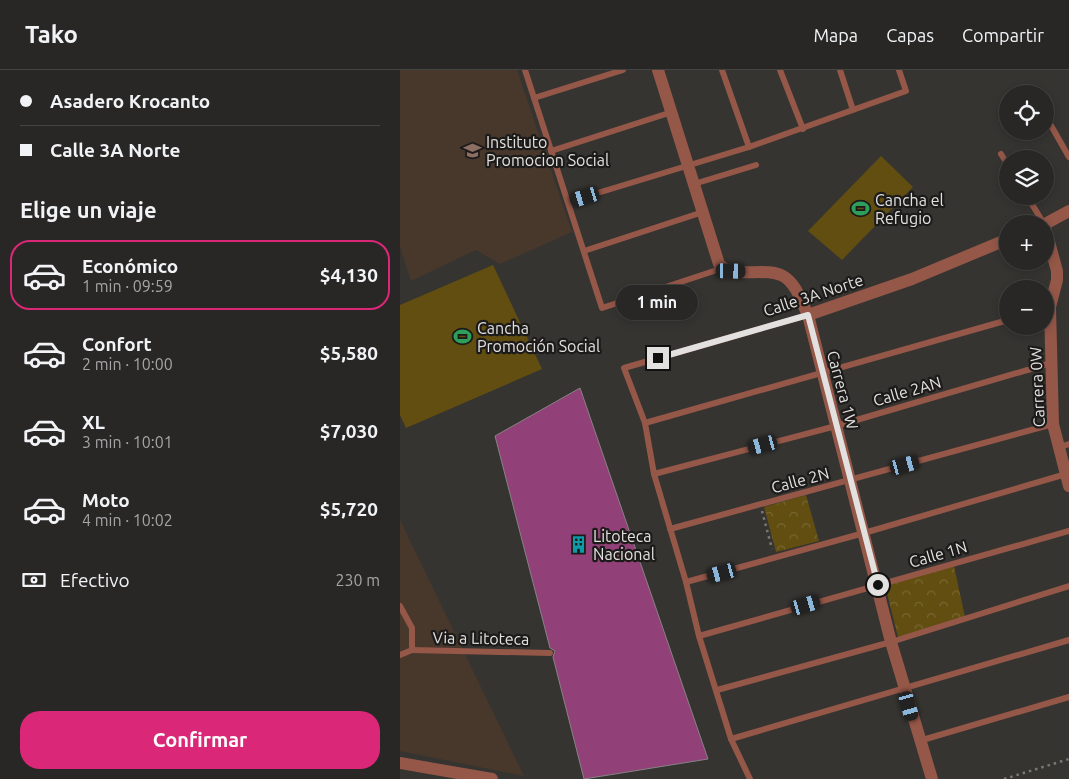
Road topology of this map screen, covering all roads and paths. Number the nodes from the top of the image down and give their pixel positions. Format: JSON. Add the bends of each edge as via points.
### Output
{"nodes":[{"id":1,"x":525,"y":70,"type":"edge"},
{"id":2,"x":623,"y":70,"type":"edge"},
{"id":3,"x":658,"y":70,"type":"edge"},
{"id":4,"x":722,"y":70,"type":"edge"},
{"id":5,"x":780,"y":70,"type":"edge"},
{"id":6,"x":840,"y":70,"type":"edge"},
{"id":7,"x":899,"y":70,"type":"edge"},
{"id":8,"x":534,"y":98,"type":"junction"},
{"id":9,"x":853,"y":110,"type":"junction"},
{"id":10,"x":672,"y":112,"type":"junction"},
{"id":11,"x":803,"y":129,"type":"junction"},
{"id":12,"x":1054,"y":131,"type":"edge"},
{"id":13,"x":749,"y":147,"type":"junction"},
{"id":14,"x":551,"y":151,"type":"junction"},
{"id":15,"x":1069,"y":157,"type":"edge"},
{"id":16,"x":689,"y":166,"type":"junction"},
{"id":17,"x":756,"y":166,"type":"dead end"},
{"id":18,"x":694,"y":184,"type":"junction"},
{"id":19,"x":568,"y":202,"type":"junction"},
{"id":20,"x":1069,"y":211,"type":"edge"},
{"id":21,"x":703,"y":212,"type":"junction"},
{"id":22,"x":1054,"y":220,"type":"edge"},
{"id":23,"x":999,"y":244,"type":"edge"},
{"id":24,"x":584,"y":251,"type":"junction"},
{"id":25,"x":1054,"y":260,"type":"edge"},
{"id":26,"x":719,"y":264,"type":"junction"},
{"id":27,"x":1054,"y":288,"type":"edge"},
{"id":28,"x":808,"y":315,"type":"junction"},
{"id":29,"x":999,"y":323,"type":"edge"},
{"id":30,"x":1049,"y":335,"type":"edge"},
{"id":31,"x":1051,"y":363,"type":"junction"},
{"id":32,"x":821,"y":373,"type":"junction"},
{"id":33,"x":645,"y":423,"type":"junction"},
{"id":34,"x":1053,"y":424,"type":"junction"},
{"id":35,"x":836,"y":426,"type":"junction"},
{"id":36,"x":1064,"y":445,"type":"edge"},
{"id":37,"x":654,"y":474,"type":"junction"},
{"id":38,"x":1067,"y":480,"type":"edge"},
{"id":39,"x":849,"y":481,"type":"junction"},
{"id":40,"x":761,"y":505,"type":"junction"},
{"id":41,"x":670,"y":529,"type":"junction"},
{"id":42,"x":1069,"y":531,"type":"edge"},
{"id":43,"x":864,"y":534,"type":"junction"},
{"id":44,"x":775,"y":558,"type":"junction"},
{"id":45,"x":686,"y":582,"type":"junction"},
{"id":46,"x":878,"y":585,"type":"junction"},
{"id":47,"x":1069,"y":586,"type":"edge"},
{"id":48,"x":400,"y":606,"type":"edge"},
{"id":49,"x":699,"y":636,"type":"junction"},
{"id":50,"x":1069,"y":640,"type":"edge"},
{"id":51,"x":891,"y":642,"type":"junction"},
{"id":52,"x":412,"y":650,"type":"junction"},
{"id":53,"x":550,"y":653,"type":"dead end"},
{"id":54,"x":400,"y":655,"type":"edge"},
{"id":55,"x":904,"y":688,"type":"junction"},
{"id":56,"x":717,"y":690,"type":"junction"},
{"id":57,"x":1069,"y":697,"type":"edge"},
{"id":58,"x":731,"y":739,"type":"junction"},
{"id":59,"x":919,"y":741,"type":"junction"},
{"id":60,"x":1069,"y":759,"type":"edge"},
{"id":61,"x":400,"y":763,"type":"edge"},
{"id":62,"x":492,"y":779,"type":"edge"},
{"id":63,"x":750,"y":779,"type":"edge"},
{"id":64,"x":932,"y":779,"type":"edge"},
{"id":65,"x":1004,"y":779,"type":"edge"}],
"edges":[{"from":1,"to":8,"type":"lane"},
{"from":2,"to":8,"type":"lane"},
{"from":3,"to":10,"type":"street"},
{"from":4,"to":13,"type":"lane"},
{"from":5,"to":11,"type":"lane"},
{"from":6,"to":9,"type":"lane"},
{"from":7,"to":9,"type":"lane","via":[[906,91]]},
{"from":8,"to":14,"type":"lane"},
{"from":9,"to":11,"type":"lane"},
{"from":10,"to":14,"type":"lane"},
{"from":10,"to":16,"type":"street"},
{"from":11,"to":13,"type":"lane"},
{"from":12,"to":15,"type":"lane"},
{"from":13,"to":16,"type":"lane"},
{"from":14,"to":19,"type":"lane"},
{"from":16,"to":18,"type":"street"},
{"from":16,"to":19,"type":"lane"},
{"from":17,"to":18,"type":"lane"},
{"from":18,"to":21,"type":"street"},
{"from":19,"to":24,"type":"lane"},
{"from":20,"to":22,"type":"street"},
{"from":21,"to":24,"type":"lane"},
{"from":21,"to":26,"type":"street"},
{"from":23,"to":28,"type":"street","name":"Calle 3A Norte","via":[[912,279]]},
{"from":24,"to":26,"type":"lane","via":[[602,308],[717,270]]},
{"from":25,"to":27,"type":"street","name":"Carrera 0W","via":[[1057,271]]},
{"from":26,"to":28,"type":"street","name":"Carrera 1W","via":[[731,271],[768,271],[783,276],[794,288]]},
{"from":28,"to":32,"type":"street","name":"Carrera 1W"},
{"from":28,"to":33,"type":"lane","name":"Calle 3A Norte","via":[[624,368]]},
{"from":29,"to":32,"type":"lane"},
{"from":30,"to":31,"type":"street","name":"Carrera 0W"},
{"from":31,"to":34,"type":"street","name":"Carrera 0W"},
{"from":31,"to":35,"type":"lane","name":"Calle 2AN"},
{"from":32,"to":33,"type":"lane"},
{"from":32,"to":35,"type":"street","name":"Carrera 1W"},
{"from":33,"to":37,"type":"lane"},
{"from":34,"to":36,"type":"street","name":"Carrera 0W"},
{"from":34,"to":39,"type":"lane","name":"Calle 2N"},
{"from":35,"to":37,"type":"lane","name":"Calle 2AN"},
{"from":35,"to":39,"type":"street","name":"Carrera 1W"},
{"from":36,"to":38,"type":"street","name":"Carrera 0W"},
{"from":37,"to":41,"type":"lane"},
{"from":38,"to":43,"type":"lane"},
{"from":39,"to":40,"type":"lane","name":"Calle 2N"},
{"from":39,"to":43,"type":"street","name":"Carrera 1W"},
{"from":40,"to":41,"type":"lane","name":"Calle 2N"},
{"from":40,"to":44,"type":"path"},
{"from":41,"to":45,"type":"lane"},
{"from":42,"to":46,"type":"lane","name":"Calle 1N"},
{"from":43,"to":44,"type":"lane"},
{"from":43,"to":46,"type":"street","name":"Carrera 1W"},
{"from":44,"to":45,"type":"lane"},
{"from":45,"to":49,"type":"lane"},
{"from":46,"to":49,"type":"lane","name":"Calle 1N"},
{"from":46,"to":51,"type":"street","name":"Carrera 1W"},
{"from":47,"to":51,"type":"lane"},
{"from":48,"to":52,"type":"lane","via":[[412,628]]},
{"from":49,"to":56,"type":"lane"},
{"from":50,"to":55,"type":"lane"},
{"from":51,"to":55,"type":"street","name":"Carrera 1W"},
{"from":51,"to":56,"type":"lane"},
{"from":52,"to":53,"type":"lane","name":"Via a Litoteca"},
{"from":52,"to":54,"type":"lane"},
{"from":55,"to":58,"type":"lane"},
{"from":55,"to":59,"type":"street","name":"Carrera 1W"},
{"from":56,"to":58,"type":"lane"},
{"from":57,"to":59,"type":"lane"},
{"from":58,"to":63,"type":"lane"},
{"from":59,"to":64,"type":"street","name":"Carrera 1W"},
{"from":60,"to":65,"type":"path"},
{"from":61,"to":62,"type":"street"}]}
